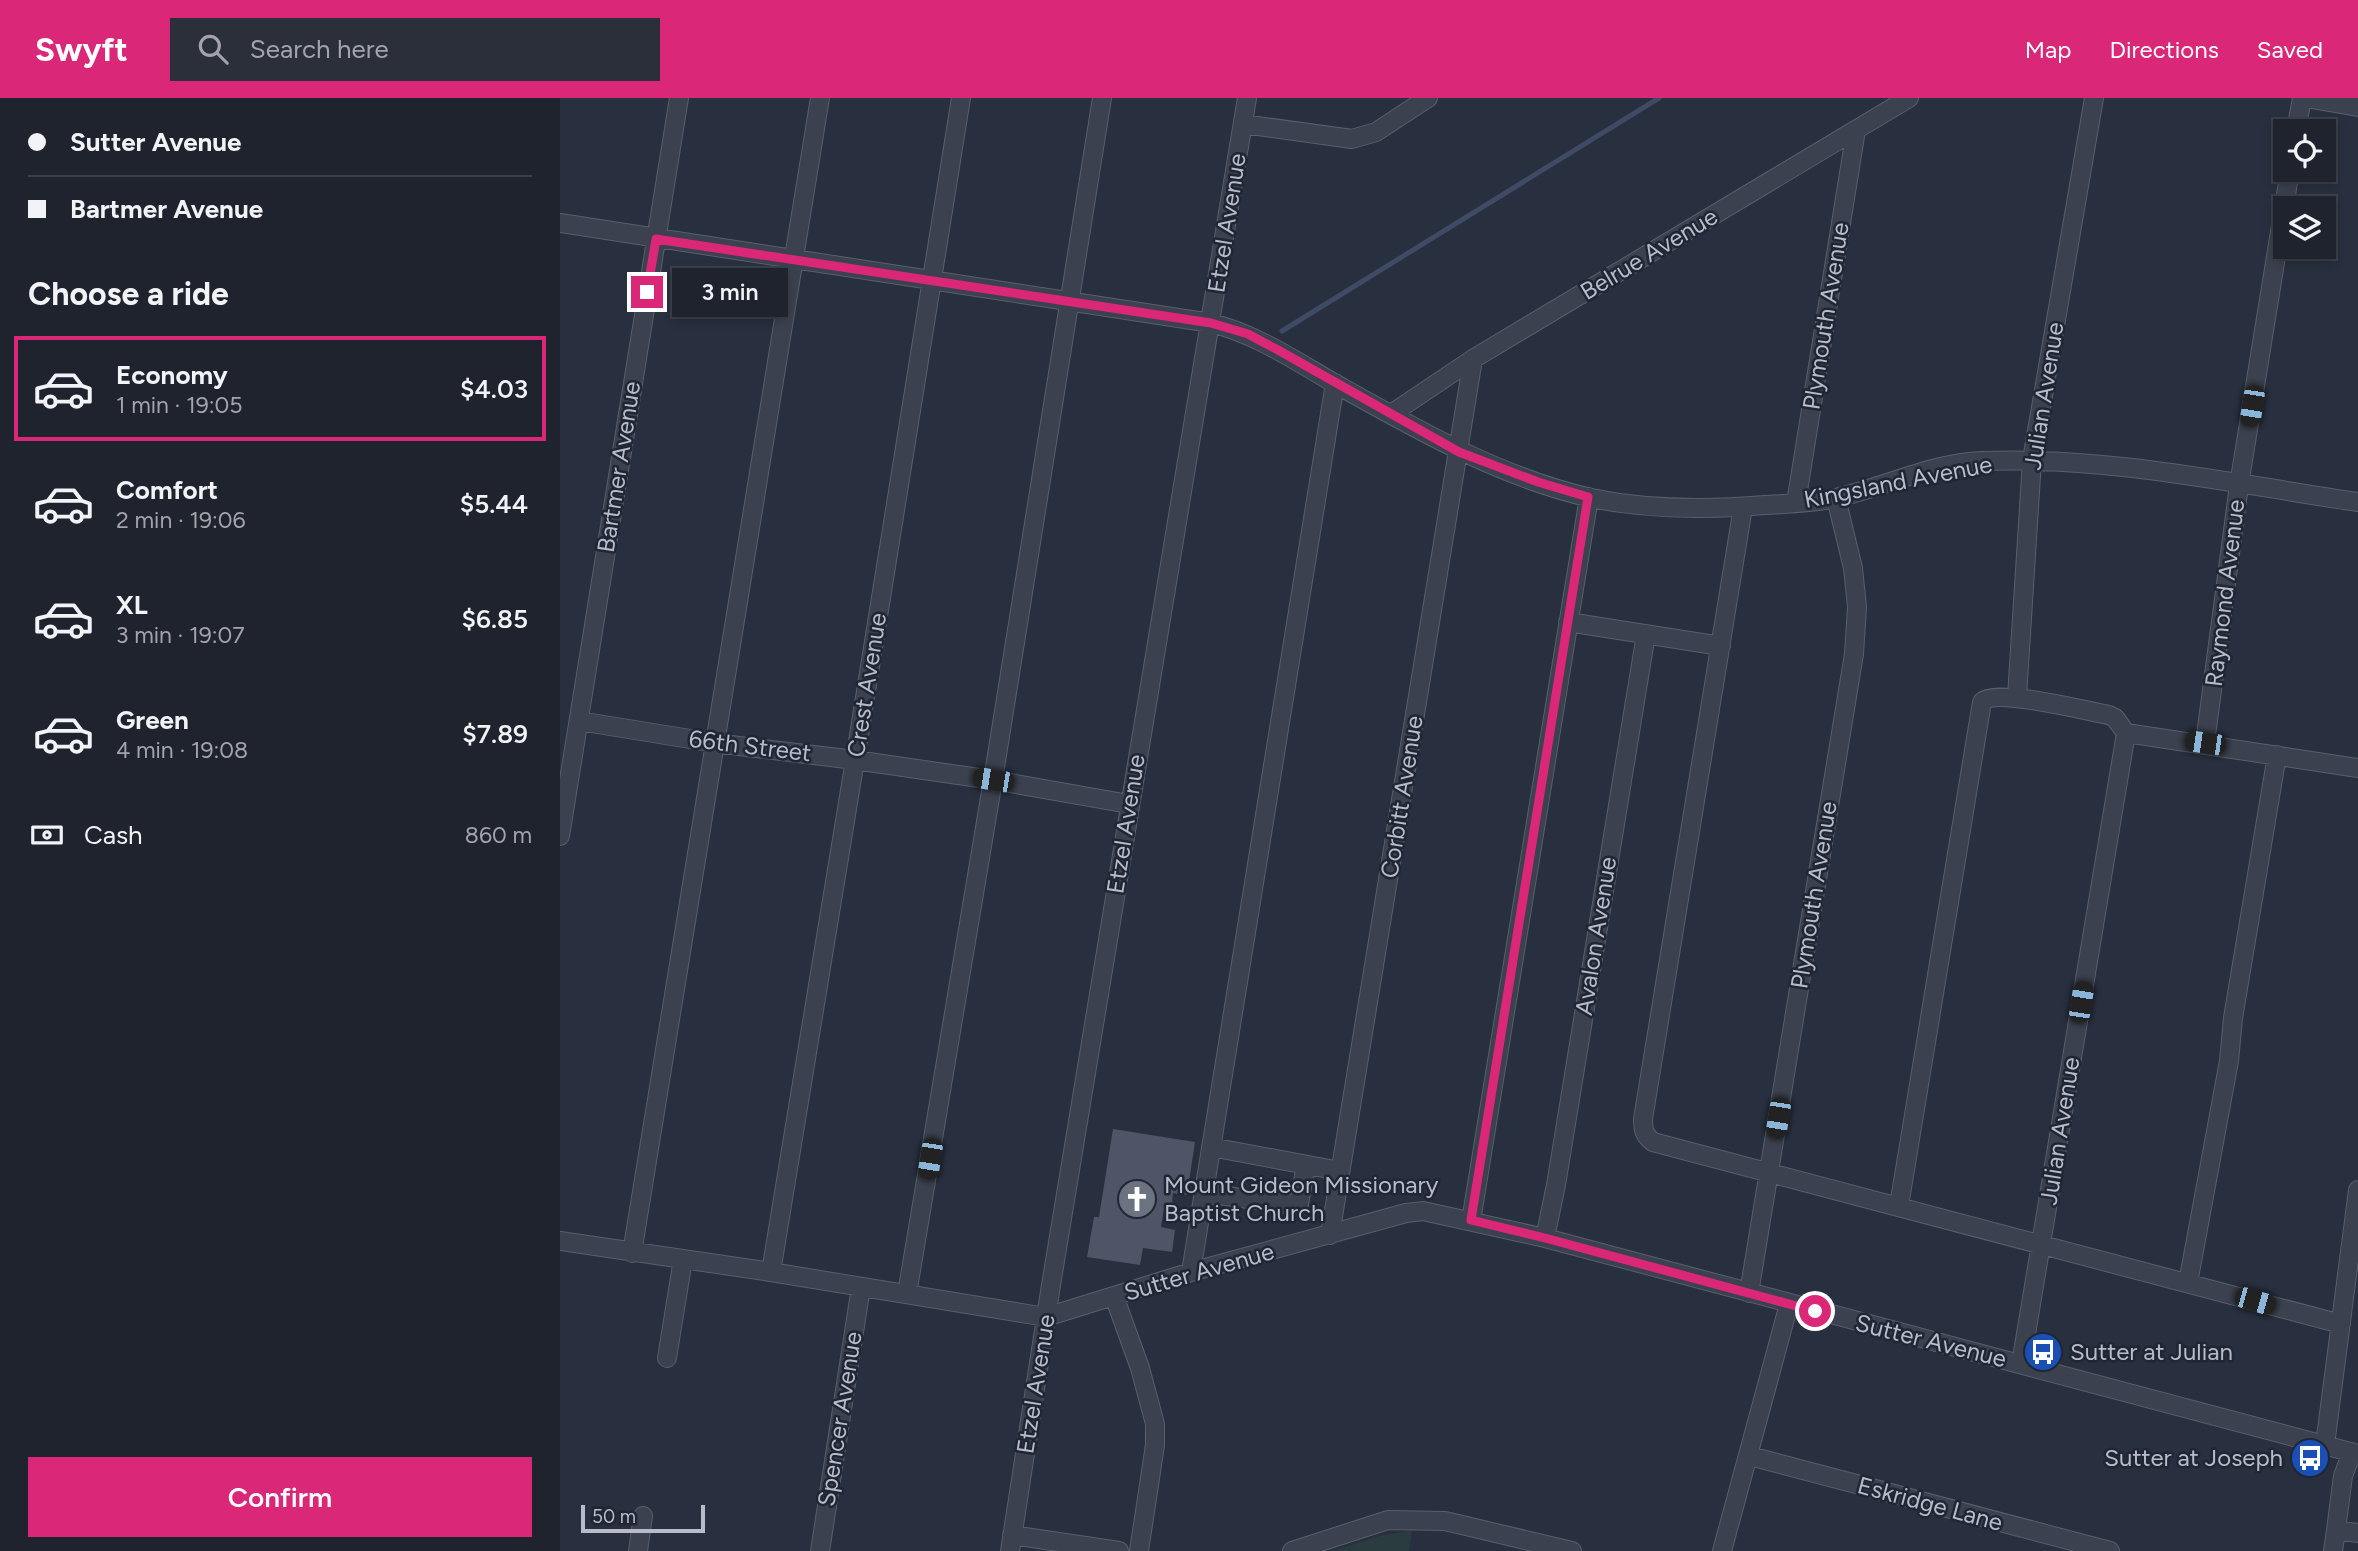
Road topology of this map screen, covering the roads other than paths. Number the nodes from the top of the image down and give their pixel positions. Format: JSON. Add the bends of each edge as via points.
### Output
{"nodes":[{"id":1,"x":679,"y":98,"type":"edge"},
{"id":2,"x":820,"y":98,"type":"edge"},
{"id":3,"x":961,"y":98,"type":"edge"},
{"id":4,"x":1102,"y":98,"type":"edge"},
{"id":5,"x":1247,"y":98,"type":"edge"},
{"id":6,"x":1428,"y":98,"type":"edge"},
{"id":7,"x":1909,"y":98,"type":"edge"},
{"id":8,"x":2094,"y":98,"type":"edge"},
{"id":9,"x":2304,"y":98,"type":"edge"},
{"id":10,"x":2358,"y":107,"type":"edge"},
{"id":11,"x":2300,"y":119,"type":"edge"},
{"id":12,"x":1243,"y":124,"type":"junction"},
{"id":13,"x":1856,"y":130,"type":"junction"},
{"id":14,"x":2288,"y":182,"type":"edge"},
{"id":15,"x":560,"y":223,"type":"edge"},
{"id":16,"x":656,"y":239,"type":"junction"},
{"id":17,"x":794,"y":260,"type":"junction"},
{"id":18,"x":932,"y":280,"type":"junction"},
{"id":19,"x":1070,"y":301,"type":"junction"},
{"id":20,"x":1211,"y":323,"type":"junction"},
{"id":21,"x":1474,"y":359,"type":"junction"},
{"id":22,"x":1335,"y":383,"type":"junction"},
{"id":23,"x":1391,"y":414,"type":"junction"},
{"id":24,"x":1459,"y":452,"type":"junction"},
{"id":25,"x":2032,"y":460,"type":"junction"},
{"id":26,"x":2239,"y":485,"type":"junction"},
{"id":27,"x":1588,"y":497,"type":"junction"},
{"id":28,"x":1836,"y":498,"type":"junction"},
{"id":29,"x":2358,"y":502,"type":"edge"},
{"id":30,"x":1796,"y":503,"type":"junction"},
{"id":31,"x":1743,"y":507,"type":"junction"},
{"id":32,"x":1568,"y":622,"type":"junction"},
{"id":33,"x":1646,"y":634,"type":"junction"},
{"id":34,"x":1721,"y":646,"type":"junction"},
{"id":35,"x":2017,"y":698,"type":"junction"},
{"id":36,"x":579,"y":721,"type":"junction"},
{"id":37,"x":2126,"y":733,"type":"junction"},
{"id":38,"x":715,"y":743,"type":"junction"},
{"id":39,"x":2205,"y":743,"type":"junction"},
{"id":40,"x":2277,"y":755,"type":"junction"},
{"id":41,"x":855,"y":760,"type":"junction"},
{"id":42,"x":2358,"y":768,"type":"edge"},
{"id":43,"x":993,"y":780,"type":"junction"},
{"id":44,"x":1129,"y":804,"type":"junction"},
{"id":45,"x":560,"y":836,"type":"edge"},
{"id":46,"x":1211,"y":1147,"type":"junction"},
{"id":47,"x":1306,"y":1165,"type":"junction"},
{"id":48,"x":1340,"y":1171,"type":"junction"},
{"id":49,"x":1769,"y":1173,"type":"junction"},
{"id":50,"x":2358,"y":1190,"type":"edge"},
{"id":51,"x":1204,"y":1193,"type":"junction"},
{"id":52,"x":1899,"y":1206,"type":"junction"},
{"id":53,"x":1471,"y":1220,"type":"junction"},
{"id":54,"x":1330,"y":1235,"type":"junction"},
{"id":55,"x":1545,"y":1238,"type":"junction"},
{"id":56,"x":560,"y":1241,"type":"edge"},
{"id":57,"x":2041,"y":1244,"type":"junction"},
{"id":58,"x":632,"y":1252,"type":"junction"},
{"id":59,"x":683,"y":1259,"type":"junction"},
{"id":60,"x":771,"y":1272,"type":"junction"},
{"id":61,"x":1191,"y":1272,"type":"junction"},
{"id":62,"x":2188,"y":1283,"type":"junction"},
{"id":63,"x":861,"y":1287,"type":"junction"},
{"id":64,"x":1749,"y":1293,"type":"junction"},
{"id":65,"x":907,"y":1294,"type":"junction"},
{"id":66,"x":1114,"y":1296,"type":"junction"},
{"id":67,"x":1790,"y":1304,"type":"junction"},
{"id":68,"x":1046,"y":1317,"type":"junction"},
{"id":69,"x":2341,"y":1324,"type":"junction"},
{"id":70,"x":667,"y":1358,"type":"dead end"},
{"id":71,"x":2021,"y":1364,"type":"junction"},
{"id":72,"x":2325,"y":1445,"type":"junction"},
{"id":73,"x":2355,"y":1453,"type":"edge"},
{"id":74,"x":1749,"y":1457,"type":"junction"},
{"id":75,"x":643,"y":1516,"type":"dead end"},
{"id":76,"x":2336,"y":1530,"type":"junction"},
{"id":77,"x":2358,"y":1532,"type":"edge"},
{"id":78,"x":1011,"y":1543,"type":"edge"},
{"id":79,"x":1536,"y":1546,"type":"edge"},
{"id":80,"x":1112,"y":1550,"type":"edge"},
{"id":81,"x":638,"y":1551,"type":"edge"},
{"id":82,"x":820,"y":1551,"type":"edge"},
{"id":83,"x":1139,"y":1551,"type":"edge"},
{"id":84,"x":1292,"y":1551,"type":"edge"},
{"id":85,"x":1572,"y":1551,"type":"edge"},
{"id":86,"x":1723,"y":1551,"type":"edge"},
{"id":87,"x":2110,"y":1551,"type":"edge"},
{"id":88,"x":2333,"y":1551,"type":"edge"}],
"edges":[{"from":1,"to":16,"type":"street","name":"Bartmer Avenue"},
{"from":2,"to":17,"type":"street"},
{"from":3,"to":18,"type":"street","name":"Crest Avenue"},
{"from":4,"to":19,"type":"street"},
{"from":5,"to":12,"type":"street","name":"Etzel Avenue"},
{"from":6,"to":12,"type":"street","via":[[1376,132],[1352,139]]},
{"from":7,"to":13,"type":"street","name":"Belrue Avenue"},
{"from":8,"to":25,"type":"street","name":"Julian Avenue"},
{"from":9,"to":10,"type":"street"},
{"from":9,"to":11,"type":"street"},
{"from":12,"to":20,"type":"street","name":"Etzel Avenue"},
{"from":13,"to":21,"type":"street","name":"Belrue Avenue"},
{"from":13,"to":30,"type":"street","name":"Plymouth Avenue"},
{"from":14,"to":26,"type":"street","name":"Raymond Avenue"},
{"from":15,"to":16,"type":"street","name":"Kingsland Avenue"},
{"from":16,"to":17,"type":"street","name":"Kingsland Avenue"},
{"from":16,"to":36,"type":"street","name":"Bartmer Avenue"},
{"from":17,"to":18,"type":"street","name":"Kingsland Avenue"},
{"from":17,"to":38,"type":"street"},
{"from":18,"to":19,"type":"street","name":"Kingsland Avenue"},
{"from":18,"to":41,"type":"street","name":"Crest Avenue"},
{"from":19,"to":20,"type":"street","name":"Kingsland Avenue"},
{"from":19,"to":43,"type":"street"},
{"from":20,"to":22,"type":"street","name":"Kingsland Avenue","via":[[1248,334]]},
{"from":20,"to":44,"type":"street","name":"Etzel Avenue"},
{"from":21,"to":23,"type":"street","name":"Belrue Avenue"},
{"from":21,"to":24,"type":"street","name":"Corbitt Avenue"},
{"from":22,"to":23,"type":"street","name":"Kingsland Avenue"},
{"from":22,"to":46,"type":"street"},
{"from":23,"to":24,"type":"street","name":"Kingsland Avenue"},
{"from":24,"to":27,"type":"street","name":"Kingsland Avenue"},
{"from":24,"to":48,"type":"street","name":"Corbitt Avenue"},
{"from":25,"to":26,"type":"street","name":"Kingsland Avenue","via":[[2126,467]]},
{"from":25,"to":28,"type":"street","name":"Kingsland Avenue","via":[[1967,463]]},
{"from":25,"to":35,"type":"street","name":"Julian Avenue"},
{"from":26,"to":29,"type":"street","name":"Kingsland Avenue"},
{"from":26,"to":39,"type":"street","name":"Raymond Avenue"},
{"from":27,"to":31,"type":"street","name":"Kingsland Avenue","via":[[1646,506]]},
{"from":27,"to":32,"type":"street"},
{"from":28,"to":30,"type":"street","name":"Kingsland Avenue"},
{"from":28,"to":49,"type":"street","name":"Plymouth Avenue","via":[[1853,568],[1857,607],[1854,654]]},
{"from":30,"to":31,"type":"street","name":"Kingsland Avenue"},
{"from":31,"to":34,"type":"street"},
{"from":32,"to":33,"type":"street"},
{"from":32,"to":53,"type":"street"},
{"from":33,"to":34,"type":"street"},
{"from":33,"to":55,"type":"street","name":"Avalon Avenue"},
{"from":34,"to":49,"type":"street","via":[[1643,1129],[1653,1142]]},
{"from":35,"to":37,"type":"street","via":[[2109,715]]},
{"from":35,"to":52,"type":"street","via":[[1992,696],[1982,702]]},
{"from":36,"to":38,"type":"street","name":"66th Street"},
{"from":36,"to":45,"type":"street","name":"Bartmer Avenue"},
{"from":37,"to":39,"type":"street"},
{"from":37,"to":57,"type":"street","name":"Julian Avenue"},
{"from":38,"to":41,"type":"street","name":"66th Street"},
{"from":38,"to":58,"type":"street"},
{"from":39,"to":40,"type":"street"},
{"from":40,"to":42,"type":"street"},
{"from":40,"to":62,"type":"street","via":[[2229,1061]]},
{"from":41,"to":43,"type":"street","name":"66th Street"},
{"from":41,"to":60,"type":"street","name":"Crest Avenue"},
{"from":43,"to":44,"type":"street","name":"66th Street"},
{"from":43,"to":65,"type":"street"},
{"from":44,"to":68,"type":"street","name":"Etzel Avenue"},
{"from":46,"to":47,"type":"street"},
{"from":46,"to":51,"type":"street"},
{"from":47,"to":48,"type":"street"},
{"from":47,"to":51,"type":"street","via":[[1299,1203],[1294,1205]]},
{"from":48,"to":54,"type":"street","name":"Corbitt Avenue"},
{"from":49,"to":52,"type":"street"},
{"from":49,"to":64,"type":"street","name":"Plymouth Avenue"},
{"from":50,"to":69,"type":"street"},
{"from":51,"to":61,"type":"street"},
{"from":52,"to":57,"type":"street"},
{"from":53,"to":54,"type":"street","name":"Sutter Avenue","via":[[1423,1211]]},
{"from":53,"to":55,"type":"street","name":"Sutter Avenue"},
{"from":54,"to":61,"type":"street","name":"Sutter Avenue"},
{"from":55,"to":64,"type":"street","name":"Sutter Avenue"},
{"from":56,"to":58,"type":"street","name":"Sutter Avenue"},
{"from":57,"to":62,"type":"street"},
{"from":57,"to":71,"type":"street","name":"Julian Avenue"},
{"from":58,"to":59,"type":"street","name":"Sutter Avenue"},
{"from":59,"to":60,"type":"street","name":"Sutter Avenue"},
{"from":59,"to":70,"type":"street"},
{"from":60,"to":63,"type":"street","name":"Sutter Avenue"},
{"from":61,"to":66,"type":"street","name":"Sutter Avenue"},
{"from":62,"to":69,"type":"street"},
{"from":63,"to":65,"type":"street","name":"Sutter Avenue"},
{"from":63,"to":82,"type":"street","name":"Spencer Avenue"},
{"from":64,"to":67,"type":"street","name":"Sutter Avenue"},
{"from":65,"to":68,"type":"street","name":"Sutter Avenue"},
{"from":66,"to":68,"type":"street","name":"Sutter Avenue"},
{"from":66,"to":83,"type":"street","via":[[1155,1424]]},
{"from":67,"to":71,"type":"street","name":"Sutter Avenue"},
{"from":67,"to":74,"type":"street"},
{"from":68,"to":78,"type":"street","name":"Etzel Avenue"},
{"from":69,"to":72,"type":"street"},
{"from":71,"to":72,"type":"street","name":"Sutter Avenue"},
{"from":72,"to":73,"type":"street","name":"Sutter Avenue"},
{"from":73,"to":76,"type":"street","via":[[2343,1476]]},
{"from":74,"to":86,"type":"street"},
{"from":74,"to":87,"type":"street","name":"Eskridge Lane"},
{"from":75,"to":81,"type":"street"},
{"from":76,"to":77,"type":"street"},
{"from":76,"to":88,"type":"street"},
{"from":78,"to":80,"type":"street"},
{"from":79,"to":84,"type":"street","via":[[1445,1521],[1388,1520]]},
{"from":79,"to":85,"type":"street"}]}
